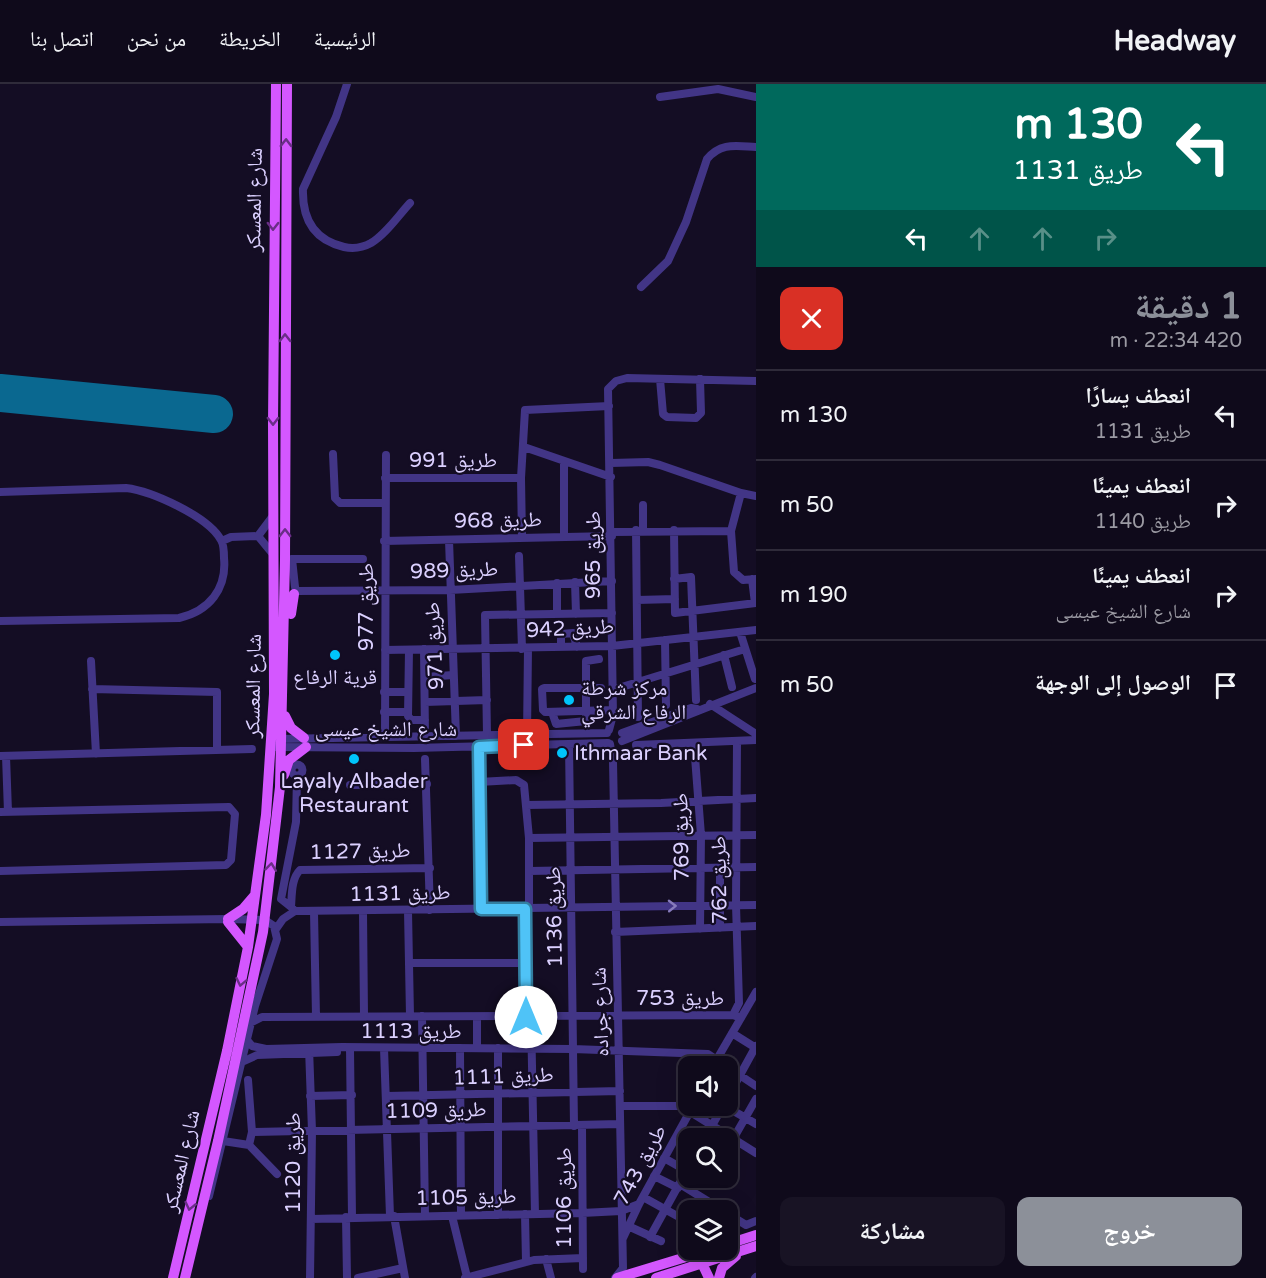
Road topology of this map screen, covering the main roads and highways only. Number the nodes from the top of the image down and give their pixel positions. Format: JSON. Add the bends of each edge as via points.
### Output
{"nodes":[{"id":1,"x":276,"y":84,"type":"edge"},
{"id":2,"x":287,"y":84,"type":"edge"},
{"id":3,"x":285,"y":573,"type":"junction"},
{"id":4,"x":284,"y":640,"type":"junction"},
{"id":5,"x":284,"y":712,"type":"junction"},
{"id":6,"x":277,"y":743,"type":"junction"},
{"id":7,"x":280,"y":787,"type":"junction"},
{"id":8,"x":257,"y":892,"type":"junction"},
{"id":9,"x":248,"y":947,"type":"junction"},
{"id":10,"x":755,"y":1226,"type":"edge"},
{"id":11,"x":738,"y":1237,"type":"edge"},
{"id":12,"x":755,"y":1246,"type":"edge"},
{"id":13,"x":738,"y":1250,"type":"edge"},
{"id":14,"x":695,"y":1260,"type":"junction"},
{"id":15,"x":175,"y":1278,"type":"edge"},
{"id":16,"x":185,"y":1278,"type":"edge"},
{"id":17,"x":616,"y":1278,"type":"edge"},
{"id":18,"x":656,"y":1278,"type":"edge"},
{"id":19,"x":698,"y":1278,"type":"edge"},
{"id":20,"x":709,"y":1278,"type":"edge"},
{"id":21,"x":719,"y":1278,"type":"edge"}],
"edges":[{"from":1,"to":6,"type":"main road","name":"شارع المعسكر","one_way":true,"via":[[273,554]]},
{"from":3,"to":2,"type":"main road","name":"شارع المعسكر","one_way":true},
{"from":3,"to":4,"type":"main road","name":"شارع المعسكر"},
{"from":3,"to":4,"type":"main road","via":[[295,590],[291,624]]},
{"from":4,"to":5,"type":"main road","name":"شارع المعسكر"},
{"from":5,"to":6,"type":"main road","name":"شارع المعسكر"},
{"from":5,"to":7,"type":"main road","via":[[305,743],[289,760]]},
{"from":6,"to":7,"type":"main road","name":"شارع المعسكر"},
{"from":6,"to":8,"type":"main road","name":"شارع المعسكر"},
{"from":16,"to":7,"type":"main road","name":"شارع المعسكر","one_way":true,"via":[[264,923]]},
{"from":8,"to":9,"type":"main road","name":"شارع المعسكر"},
{"from":8,"to":9,"type":"main road","via":[[243,909],[226,920]]},
{"from":9,"to":15,"type":"main road","name":"شارع المعسكر","one_way":true},
{"from":10,"to":11,"type":"main road"},
{"from":12,"to":13,"type":"main road"},
{"from":12,"to":21,"type":"main road","via":[[729,1260]]},
{"from":14,"to":17,"type":"main road"},
{"from":14,"to":18,"type":"main road"},
{"from":14,"to":19,"type":"main road"},
{"from":14,"to":20,"type":"main road"}]}
